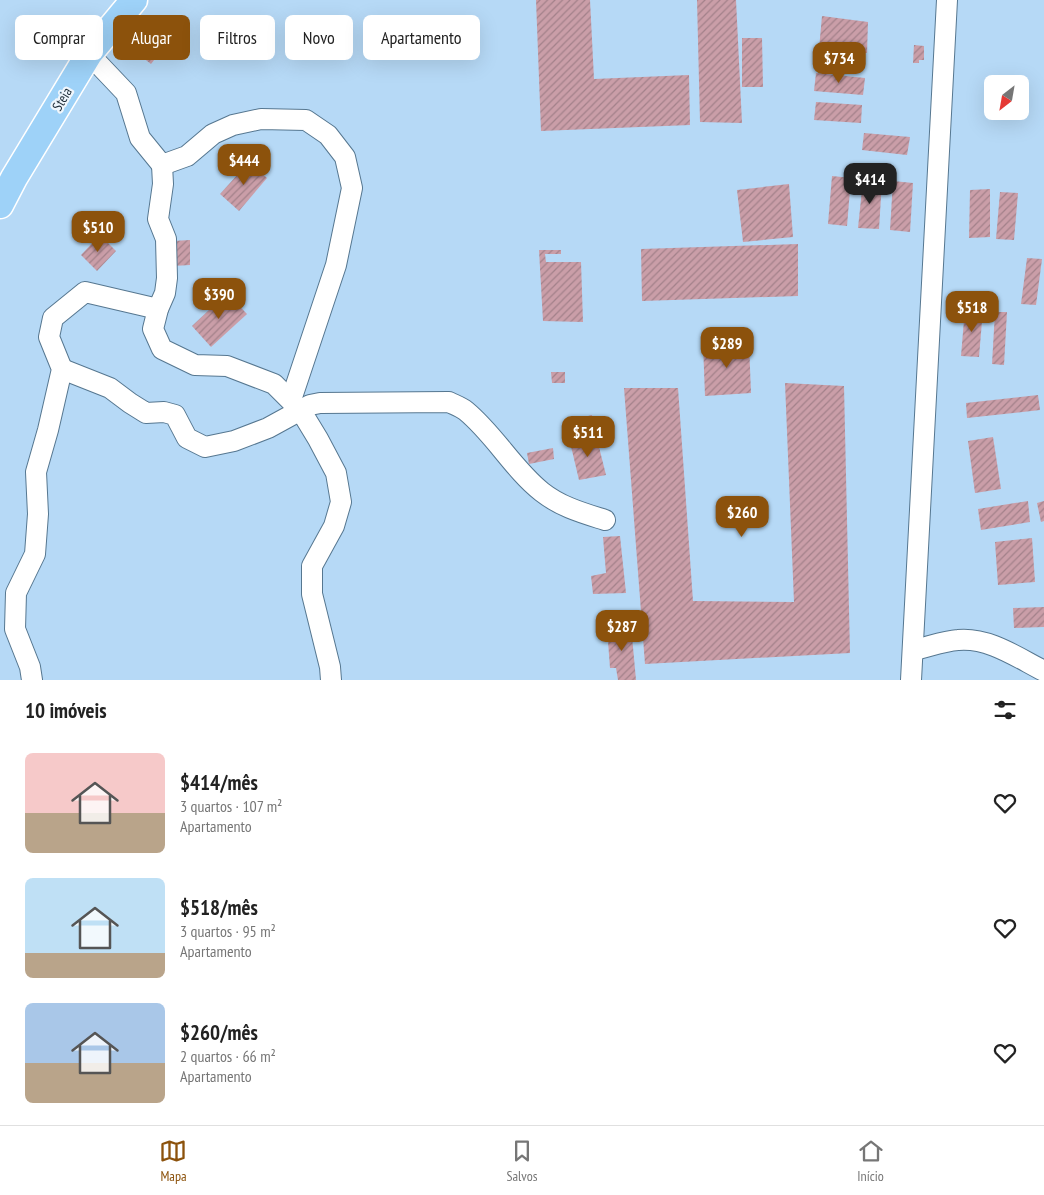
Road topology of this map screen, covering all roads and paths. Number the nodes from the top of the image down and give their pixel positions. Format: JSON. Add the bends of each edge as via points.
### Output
{"nodes":[{"id":1,"x":134,"y":0,"type":"edge"},
{"id":2,"x":947,"y":0,"type":"edge"},
{"id":3,"x":103,"y":38,"type":"edge"},
{"id":4,"x":86,"y":60,"type":"edge"},
{"id":5,"x":96,"y":60,"type":"edge"},
{"id":6,"x":162,"y":165,"type":"junction"},
{"id":7,"x":0,"y":205,"type":"edge"},
{"id":8,"x":158,"y":309,"type":"junction"},
{"id":9,"x":62,"y":369,"type":"junction"},
{"id":10,"x":296,"y":406,"type":"junction"},
{"id":11,"x":605,"y":520,"type":"dead end"},
{"id":12,"x":913,"y":650,"type":"junction"},
{"id":13,"x":1044,"y":671,"type":"edge"},
{"id":14,"x":32,"y":680,"type":"edge"},
{"id":15,"x":331,"y":680,"type":"edge"},
{"id":16,"x":911,"y":680,"type":"edge"}],
"edges":[{"from":1,"to":3,"type":"main road","name":"Steia"},
{"from":2,"to":12,"type":"street"},
{"from":4,"to":7,"type":"main road","name":"Steia"},
{"from":5,"to":6,"type":"street","via":[[126,93],[140,138]]},
{"from":6,"to":8,"type":"street","via":[[164,184],[158,219],[166,239],[167,278]]},
{"from":6,"to":10,"type":"street","via":[[187,156],[213,134],[260,119],[306,120],[328,135],[345,157],[352,188],[336,265]]},
{"from":8,"to":9,"type":"street","via":[[85,292],[54,318],[49,337]]},
{"from":8,"to":10,"type":"street","via":[[153,329],[162,349],[195,365],[227,366],[274,384]]},
{"from":9,"to":10,"type":"street","via":[[110,388],[146,413],[175,415],[186,438],[205,447],[234,441],[268,428]]},
{"from":9,"to":14,"type":"street","via":[[36,472],[38,514],[35,554],[16,593],[15,629]]},
{"from":10,"to":11,"type":"street","via":[[449,402],[465,410],[543,493],[568,508]]},
{"from":10,"to":15,"type":"street","via":[[336,473],[342,502],[334,526],[312,566],[312,594]]},
{"from":12,"to":13,"type":"street","via":[[959,640],[981,642]]},
{"from":12,"to":16,"type":"street"}]}
